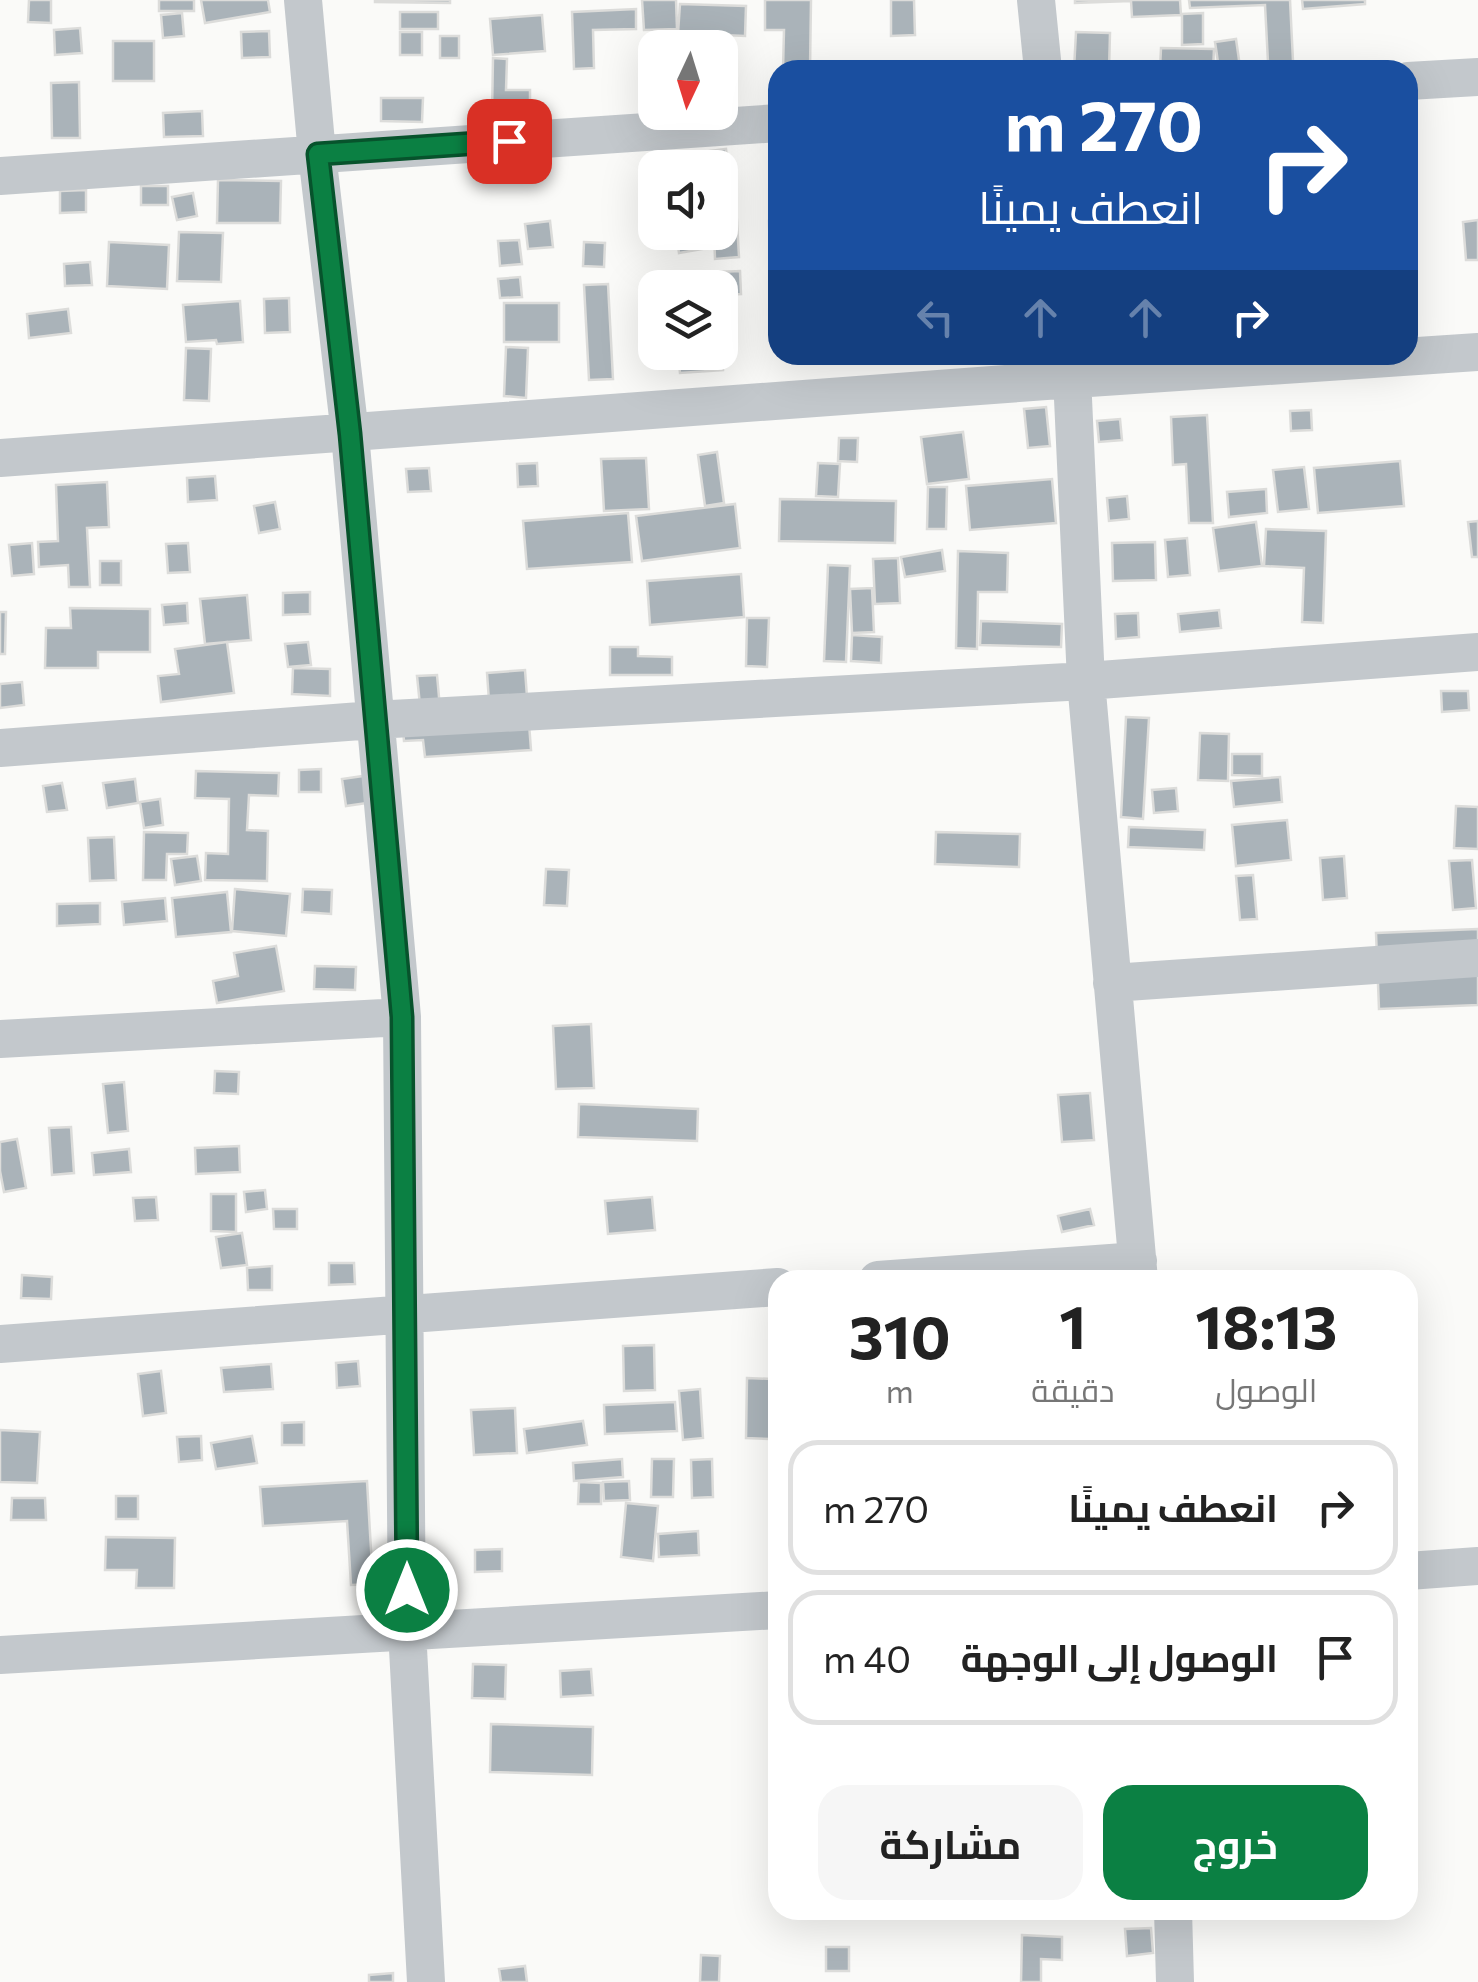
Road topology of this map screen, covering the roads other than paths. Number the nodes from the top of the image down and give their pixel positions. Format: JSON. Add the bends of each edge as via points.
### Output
{"nodes":[{"id":1,"x":302,"y":0,"type":"edge"},
{"id":2,"x":1036,"y":0,"type":"edge"},
{"id":3,"x":1041,"y":60,"type":"edge"},
{"id":4,"x":1478,"y":77,"type":"edge"},
{"id":5,"x":1418,"y":80,"type":"edge"},
{"id":6,"x":768,"y":124,"type":"edge"},
{"id":7,"x":318,"y":154,"type":"junction"},
{"id":8,"x":0,"y":176,"type":"edge"},
{"id":9,"x":1478,"y":352,"type":"edge"},
{"id":10,"x":1418,"y":354,"type":"edge"},
{"id":11,"x":1126,"y":365,"type":"edge"},
{"id":12,"x":1072,"y":367,"type":"edge"},
{"id":13,"x":350,"y":434,"type":"junction"},
{"id":14,"x":0,"y":458,"type":"edge"},
{"id":15,"x":1478,"y":652,"type":"edge"},
{"id":16,"x":1086,"y":681,"type":"junction"},
{"id":17,"x":374,"y":720,"type":"junction"},
{"id":18,"x":0,"y":748,"type":"edge"},
{"id":19,"x":1478,"y":958,"type":"edge"},
{"id":20,"x":1112,"y":983,"type":"junction"},
{"id":21,"x":402,"y":1017,"type":"junction"},
{"id":22,"x":0,"y":1039,"type":"edge"},
{"id":23,"x":1138,"y":1270,"type":"edge"},
{"id":24,"x":768,"y":1288,"type":"edge"},
{"id":25,"x":405,"y":1314,"type":"junction"},
{"id":26,"x":0,"y":1344,"type":"edge"},
{"id":27,"x":1478,"y":1566,"type":"edge"},
{"id":28,"x":1418,"y":1570,"type":"edge"},
{"id":29,"x":768,"y":1611,"type":"edge"},
{"id":30,"x":408,"y":1630,"type":"junction"},
{"id":31,"x":0,"y":1655,"type":"edge"},
{"id":32,"x":1173,"y":1920,"type":"edge"},
{"id":33,"x":426,"y":1982,"type":"edge"},
{"id":34,"x":1175,"y":1982,"type":"edge"}],
"edges":[{"from":1,"to":7,"type":"street"},
{"from":2,"to":3,"type":"street"},
{"from":4,"to":5,"type":"street"},
{"from":6,"to":7,"type":"street"},
{"from":7,"to":8,"type":"street"},
{"from":7,"to":13,"type":"street"},
{"from":9,"to":10,"type":"street"},
{"from":11,"to":12,"type":"street"},
{"from":12,"to":13,"type":"street"},
{"from":12,"to":16,"type":"street"},
{"from":13,"to":14,"type":"street"},
{"from":13,"to":17,"type":"street"},
{"from":15,"to":16,"type":"street"},
{"from":16,"to":17,"type":"street"},
{"from":16,"to":20,"type":"street"},
{"from":17,"to":18,"type":"street"},
{"from":17,"to":21,"type":"street"},
{"from":19,"to":20,"type":"street"},
{"from":20,"to":23,"type":"street"},
{"from":21,"to":22,"type":"street"},
{"from":21,"to":25,"type":"street"},
{"from":24,"to":25,"type":"street"},
{"from":25,"to":26,"type":"street"},
{"from":25,"to":30,"type":"street"},
{"from":27,"to":28,"type":"street"},
{"from":29,"to":30,"type":"street"},
{"from":30,"to":31,"type":"street"},
{"from":30,"to":33,"type":"street"},
{"from":32,"to":34,"type":"street"}]}
